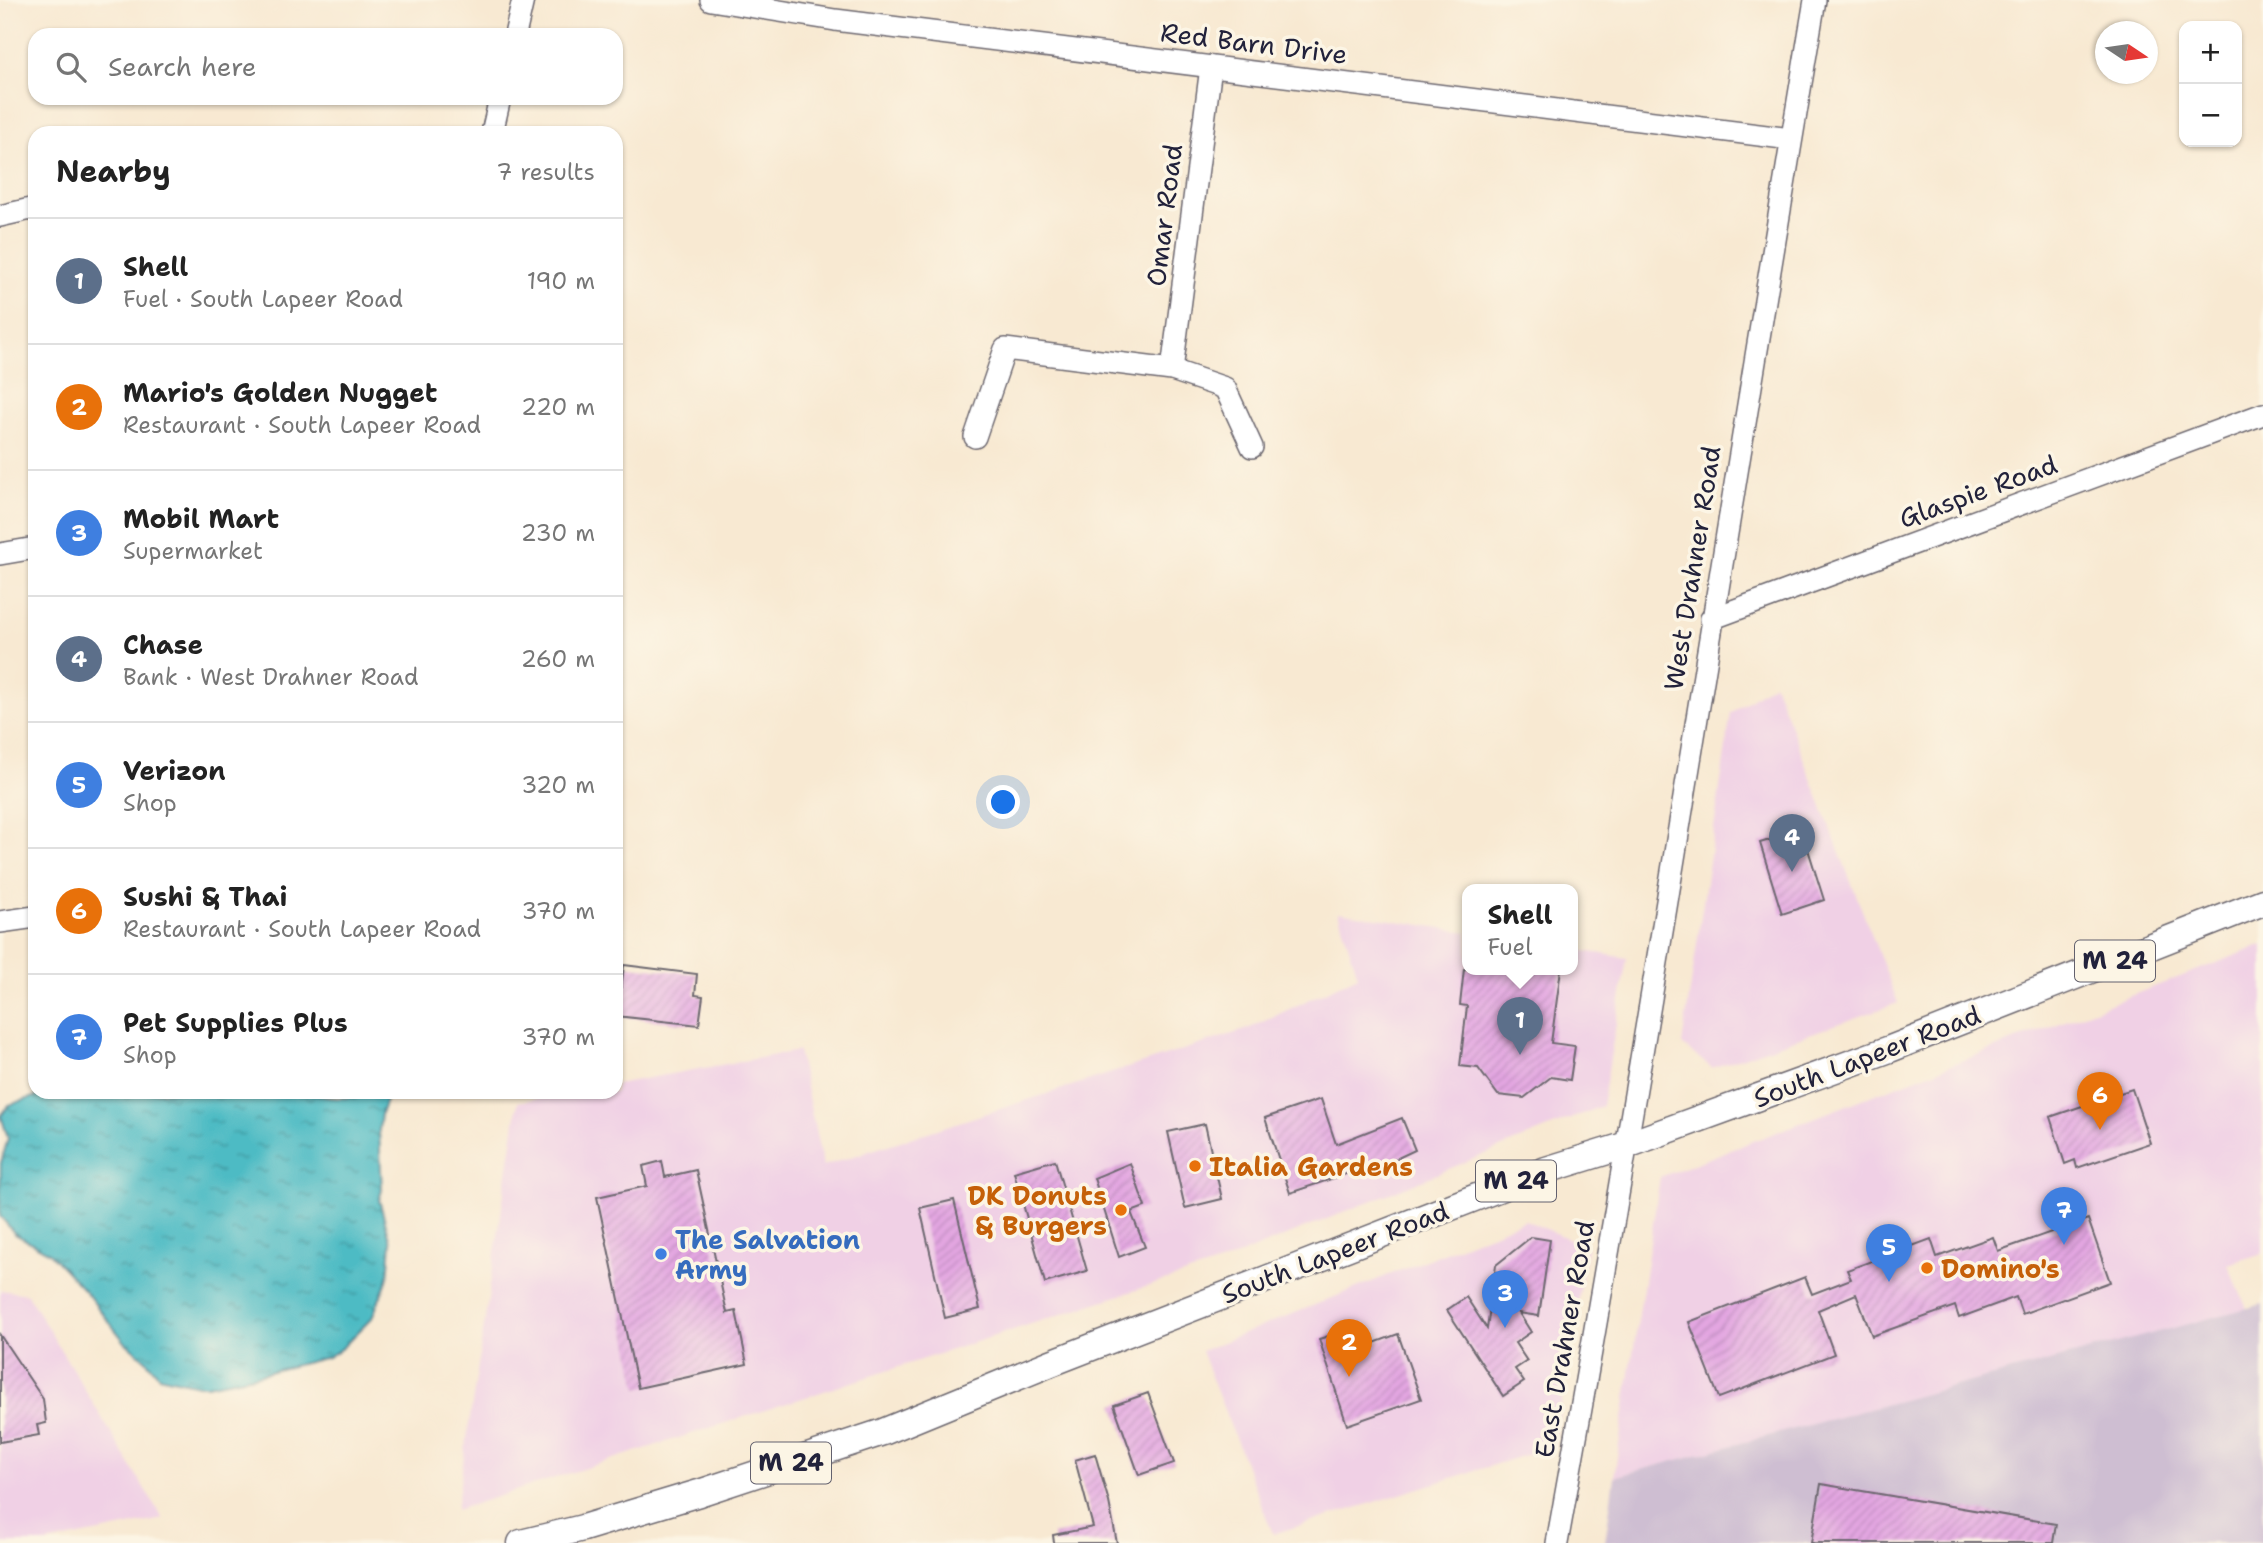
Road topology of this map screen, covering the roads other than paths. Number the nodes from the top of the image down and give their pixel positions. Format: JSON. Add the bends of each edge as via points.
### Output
{"nodes":[{"id":1,"x":523,"y":0,"type":"edge"},
{"id":2,"x":711,"y":0,"type":"edge"},
{"id":3,"x":1815,"y":0,"type":"edge"},
{"id":4,"x":517,"y":28,"type":"edge"},
{"id":5,"x":1211,"y":67,"type":"junction"},
{"id":6,"x":498,"y":105,"type":"edge"},
{"id":7,"x":494,"y":126,"type":"edge"},
{"id":8,"x":1791,"y":139,"type":"junction"},
{"id":9,"x":28,"y":210,"type":"edge"},
{"id":10,"x":0,"y":216,"type":"edge"},
{"id":11,"x":1172,"y":370,"type":"junction"},
{"id":12,"x":2263,"y":414,"type":"edge"},
{"id":13,"x":975,"y":437,"type":"dead end"},
{"id":14,"x":1252,"y":447,"type":"dead end"},
{"id":15,"x":28,"y":549,"type":"edge"},
{"id":16,"x":0,"y":554,"type":"edge"},
{"id":17,"x":1711,"y":619,"type":"junction"},
{"id":18,"x":2263,"y":902,"type":"edge"},
{"id":19,"x":28,"y":918,"type":"edge"},
{"id":20,"x":0,"y":922,"type":"edge"},
{"id":21,"x":1627,"y":1145,"type":"junction"},
{"id":22,"x":521,"y":1543,"type":"edge"},
{"id":23,"x":1557,"y":1543,"type":"edge"}],
"edges":[{"from":1,"to":4,"type":"street"},
{"from":2,"to":5,"type":"street","name":"Red Barn Drive"},
{"from":3,"to":8,"type":"street","name":"West Drahner Road"},
{"from":5,"to":8,"type":"street","name":"Red Barn Drive"},
{"from":5,"to":11,"type":"street","name":"Omar Road"},
{"from":6,"to":7,"type":"street"},
{"from":8,"to":17,"type":"street","name":"West Drahner Road"},
{"from":9,"to":10,"type":"street"},
{"from":11,"to":13,"type":"street","via":[[1005,349]]},
{"from":11,"to":14,"type":"street","via":[[1225,388]]},
{"from":12,"to":17,"type":"street","name":"Glaspie Road"},
{"from":15,"to":16,"type":"street"},
{"from":17,"to":21,"type":"street","name":"West Drahner Road"},
{"from":18,"to":21,"type":"main road","name":"South Lapeer Road","number":"M 24","via":[[1890,1049]]},
{"from":19,"to":20,"type":"street"},
{"from":21,"to":22,"type":"main road","name":"South Lapeer Road","number":"M 24","via":[[1546,1170],[883,1432],[699,1493]]},
{"from":21,"to":23,"type":"street","name":"East Drahner Road"}]}
